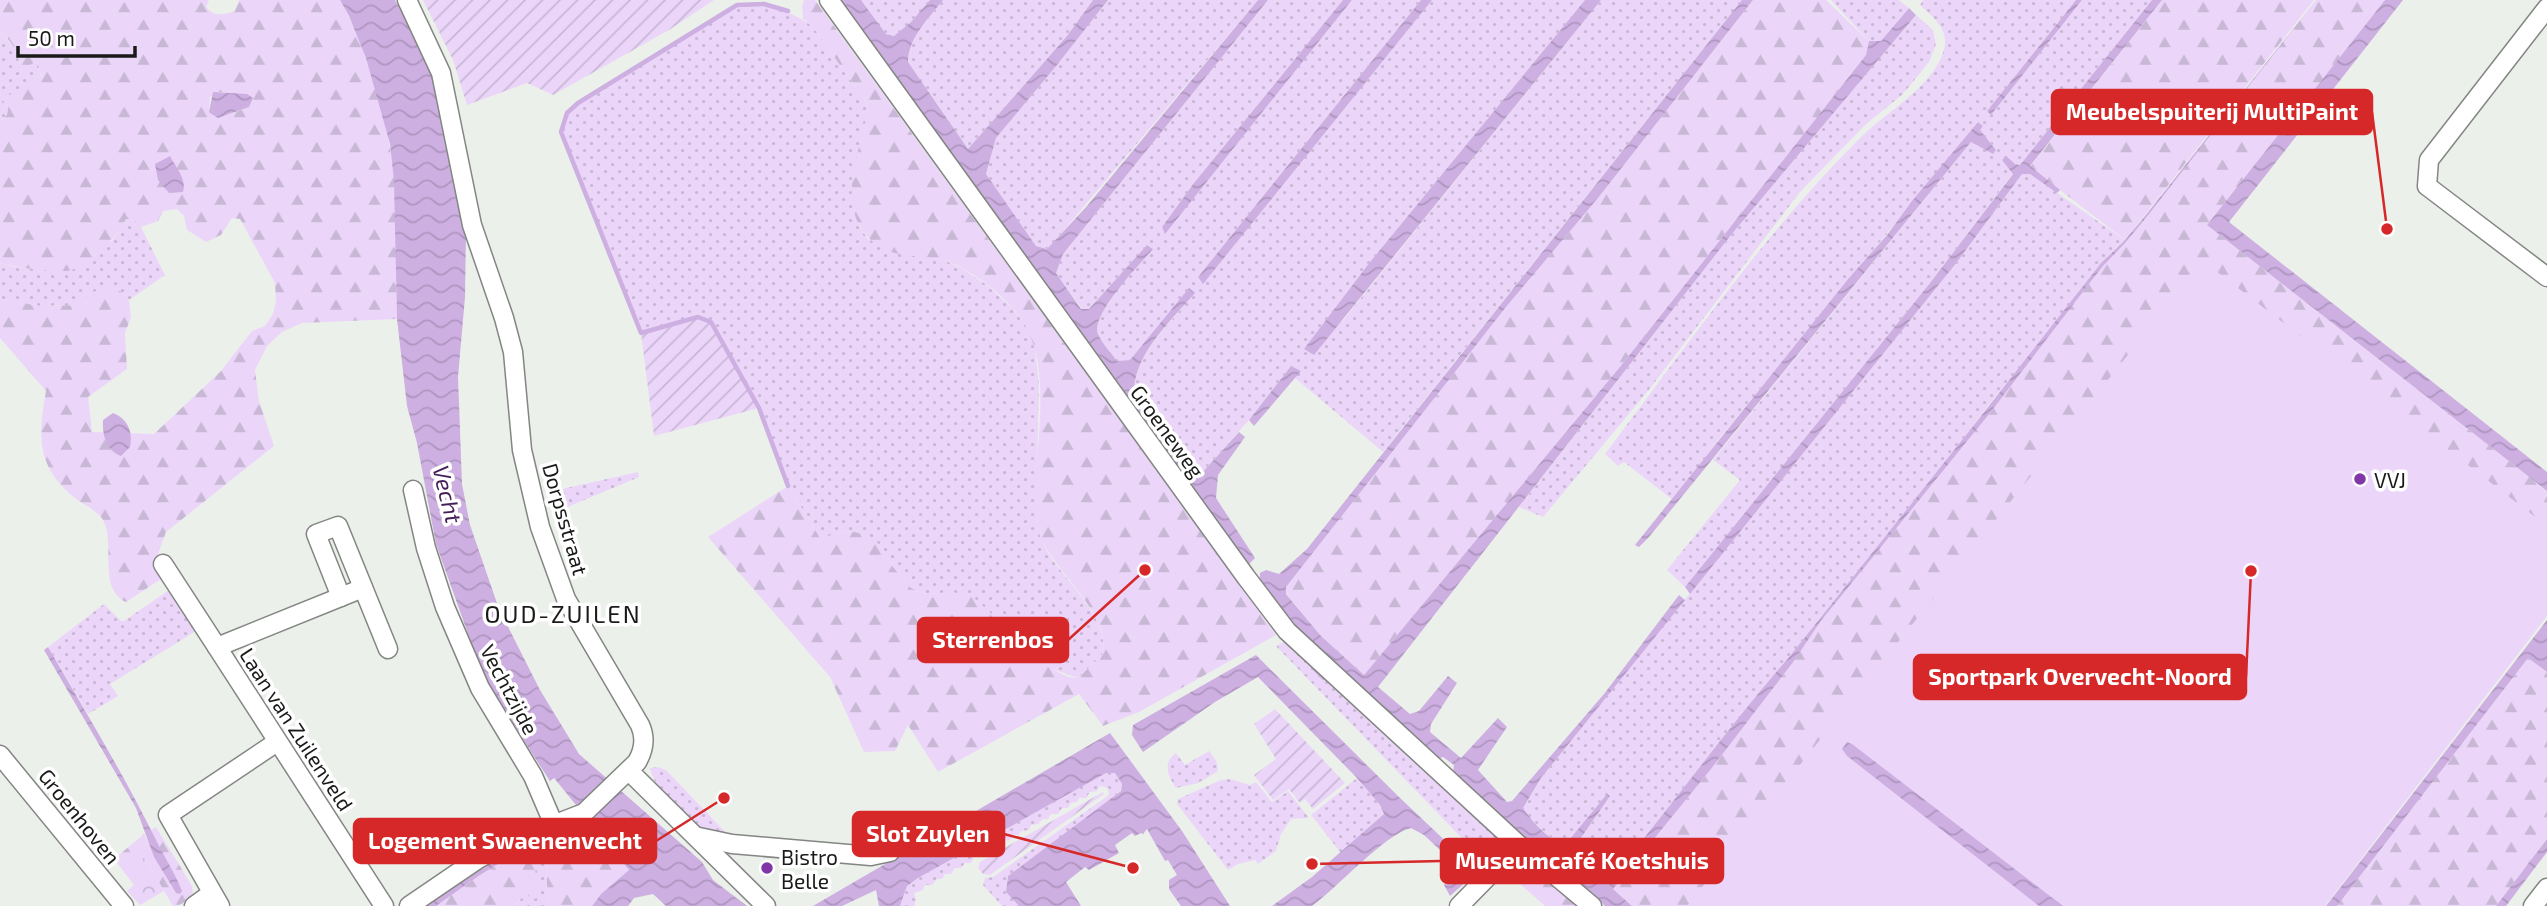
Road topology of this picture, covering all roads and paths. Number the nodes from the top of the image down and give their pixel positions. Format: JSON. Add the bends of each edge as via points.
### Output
{"nodes":[{"id":1,"x":407,"y":0,"type":"edge"},
{"id":2,"x":829,"y":0,"type":"edge"},
{"id":3,"x":2547,"y":8,"type":"edge"},
{"id":4,"x":2547,"y":277,"type":"edge"},
{"id":5,"x":413,"y":490,"type":"dead end"},
{"id":6,"x":163,"y":564,"type":"dead end"},
{"id":7,"x":363,"y":589,"type":"junction"},
{"id":8,"x":341,"y":597,"type":"junction"},
{"id":9,"x":217,"y":647,"type":"junction"},
{"id":10,"x":388,"y":649,"type":"dead end"},
{"id":11,"x":277,"y":742,"type":"junction"},
{"id":12,"x":0,"y":755,"type":"edge"},
{"id":13,"x":629,"y":771,"type":"junction"},
{"id":14,"x":554,"y":825,"type":"junction"},
{"id":15,"x":699,"y":837,"type":"junction"},
{"id":16,"x":1519,"y":845,"type":"junction"},
{"id":17,"x":890,"y":852,"type":"dead end"},
{"id":18,"x":2547,"y":888,"type":"edge"},
{"id":19,"x":216,"y":900,"type":"edge"},
{"id":20,"x":124,"y":906,"type":"edge"},
{"id":21,"x":194,"y":906,"type":"edge"},
{"id":22,"x":384,"y":906,"type":"edge"},
{"id":23,"x":409,"y":906,"type":"edge"},
{"id":24,"x":766,"y":906,"type":"edge"},
{"id":25,"x":1459,"y":906,"type":"edge"},
{"id":26,"x":1592,"y":906,"type":"edge"},
{"id":27,"x":2533,"y":906,"type":"edge"}],
"edges":[{"from":1,"to":13,"type":"street","name":"Dorpsstraat","via":[[441,73],[472,225],[513,352],[522,450],[540,527],[566,599],[643,730],[641,755]]},
{"from":2,"to":16,"type":"street","name":"Groeneweg","via":[[1287,631]]},
{"from":3,"to":4,"type":"street","via":[[2430,160],[2427,186]]},
{"from":5,"to":14,"type":"street","name":"Vechtzijde","via":[[450,619],[480,688],[533,776]]},
{"from":6,"to":9,"type":"street","name":"Laan van Zuilenveld"},
{"from":7,"to":8,"type":"street","name":"Laan van Zuilenveld"},
{"from":7,"to":8,"type":"street","via":[[338,526],[316,534]]},
{"from":7,"to":10,"type":"street"},
{"from":8,"to":9,"type":"street","name":"Laan van Zuilenveld"},
{"from":9,"to":11,"type":"street","name":"Laan van Zuilenveld"},
{"from":11,"to":19,"type":"street","via":[[168,815]]},
{"from":11,"to":22,"type":"street","name":"Laan van Zuilenveld"},
{"from":12,"to":20,"type":"street","name":"Groenhoven"},
{"from":13,"to":14,"type":"street","via":[[584,813]]},
{"from":13,"to":15,"type":"street"},
{"from":14,"to":23,"type":"street","via":[[478,859]]},
{"from":15,"to":17,"type":"street","via":[[870,856]]},
{"from":15,"to":24,"type":"street"},
{"from":16,"to":25,"type":"street"},
{"from":16,"to":26,"type":"street","name":"Groeneweg"},
{"from":18,"to":27,"type":"street"},
{"from":19,"to":21,"type":"street"}]}
